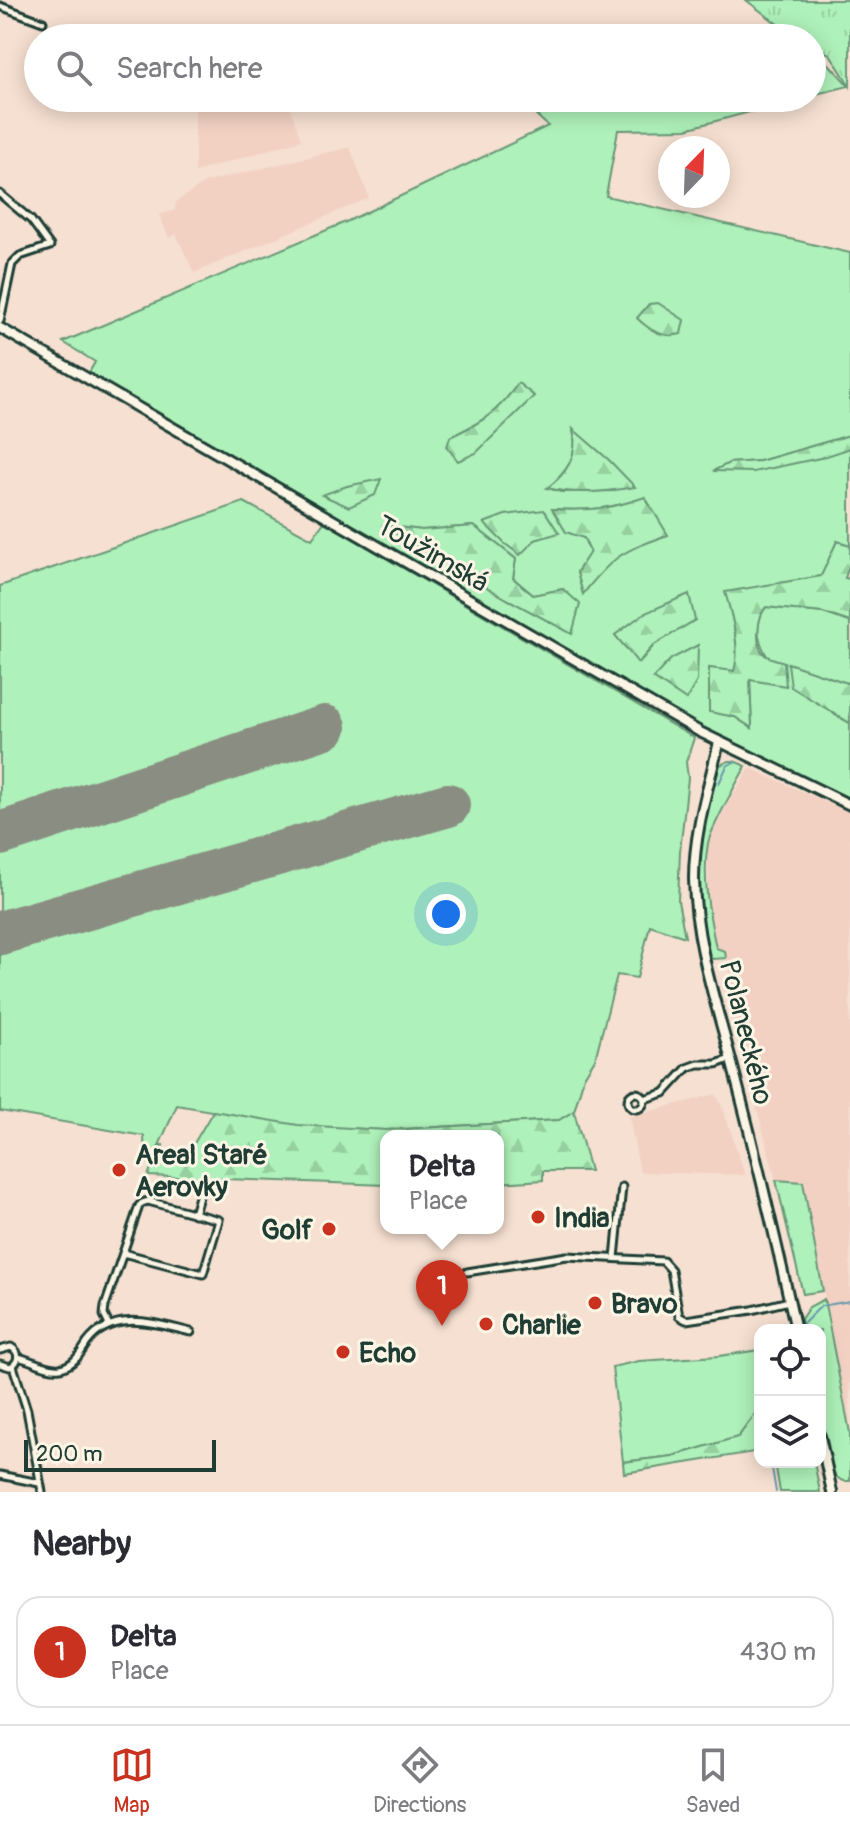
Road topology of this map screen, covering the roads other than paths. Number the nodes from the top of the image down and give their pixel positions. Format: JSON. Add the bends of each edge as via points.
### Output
{"nodes":[{"id":1,"x":0,"y":6,"type":"edge"},
{"id":2,"x":43,"y":22,"type":"dead end"},
{"id":3,"x":0,"y":194,"type":"edge"},
{"id":4,"x":0,"y":321,"type":"edge"},
{"id":5,"x":0,"y":328,"type":"edge"},
{"id":6,"x":719,"y":742,"type":"junction"},
{"id":7,"x":850,"y":805,"type":"edge"},
{"id":8,"x":731,"y":1058,"type":"junction"},
{"id":9,"x":644,"y":1099,"type":"dead end"},
{"id":10,"x":204,"y":1179,"type":"dead end"},
{"id":11,"x":622,"y":1187,"type":"dead end"},
{"id":12,"x":194,"y":1214,"type":"junction"},
{"id":13,"x":123,"y":1253,"type":"junction"},
{"id":14,"x":615,"y":1258,"type":"junction"},
{"id":15,"x":467,"y":1272,"type":"dead end"},
{"id":16,"x":790,"y":1301,"type":"junction"},
{"id":17,"x":795,"y":1324,"type":"edge"},
{"id":18,"x":109,"y":1325,"type":"junction"},
{"id":19,"x":191,"y":1332,"type":"dead end"},
{"id":20,"x":0,"y":1350,"type":"edge"},
{"id":21,"x":18,"y":1357,"type":"junction"},
{"id":22,"x":0,"y":1364,"type":"edge"},
{"id":23,"x":13,"y":1366,"type":"junction"},
{"id":24,"x":826,"y":1464,"type":"edge"},
{"id":25,"x":0,"y":1475,"type":"edge"},
{"id":26,"x":39,"y":1483,"type":"junction"},
{"id":27,"x":42,"y":1492,"type":"edge"},
{"id":28,"x":832,"y":1492,"type":"edge"}],
"edges":[{"from":1,"to":2,"type":"street"},
{"from":3,"to":4,"type":"street","via":[[31,220],[50,246],[12,264]]},
{"from":5,"to":6,"type":"street","name":"Toužimská"},
{"from":6,"to":7,"type":"street","name":"Toužimská"},
{"from":6,"to":8,"type":"street","name":"Polaneckého","via":[[701,811],[694,881],[700,935]]},
{"from":8,"to":9,"type":"street","via":[[687,1068],[664,1093]]},
{"from":8,"to":16,"type":"street","name":"Polaneckého"},
{"from":10,"to":12,"type":"street"},
{"from":11,"to":14,"type":"street"},
{"from":12,"to":13,"type":"street","via":[[142,1203]]},
{"from":12,"to":13,"type":"street","via":[[219,1220],[203,1274]]},
{"from":13,"to":18,"type":"street","via":[[105,1306]]},
{"from":14,"to":15,"type":"street","via":[[567,1256]]},
{"from":14,"to":16,"type":"street","via":[[663,1261],[671,1270],[679,1316],[686,1320]]},
{"from":16,"to":17,"type":"street","name":"Polaneckého"},
{"from":18,"to":19,"type":"street","via":[[141,1321]]},
{"from":18,"to":21,"type":"street","via":[[73,1362],[57,1369]]},
{"from":20,"to":21,"type":"street","via":[[11,1347]]},
{"from":21,"to":23,"type":"street"},
{"from":22,"to":23,"type":"street"},
{"from":23,"to":26,"type":"street","via":[[27,1410]]},
{"from":24,"to":28,"type":"street"},
{"from":25,"to":26,"type":"street"},
{"from":26,"to":27,"type":"street"}]}
